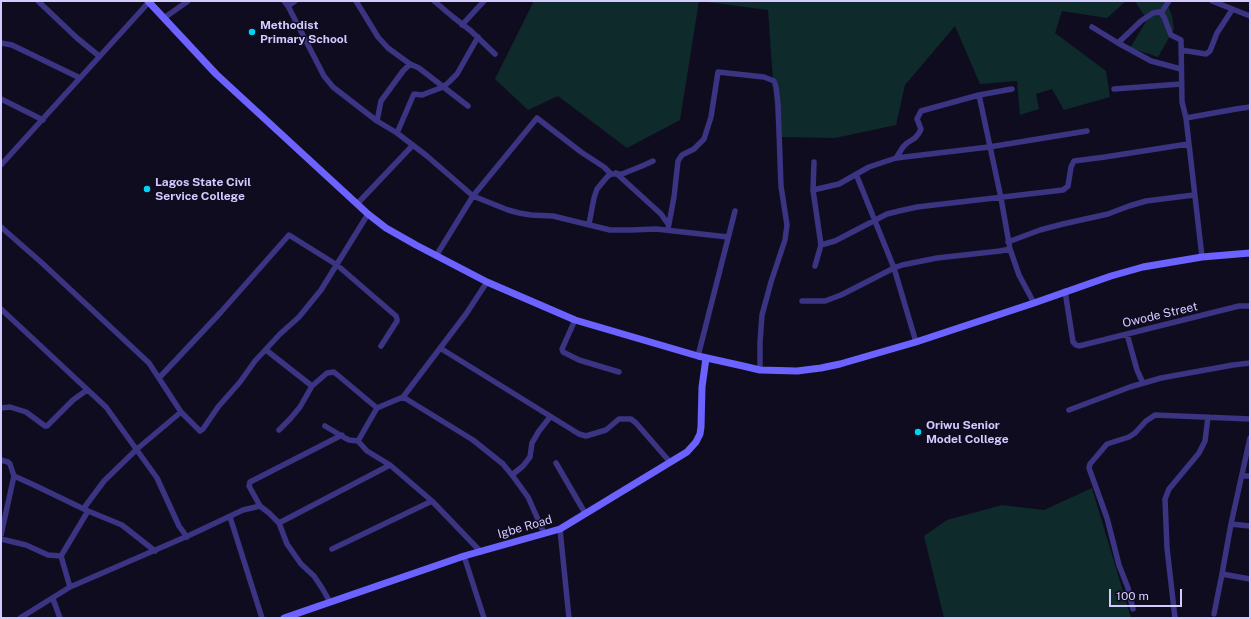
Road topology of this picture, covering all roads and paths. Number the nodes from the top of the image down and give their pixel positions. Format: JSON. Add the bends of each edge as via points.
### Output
{"nodes":[{"id":1,"x":38,"y":1,"type":"edge"},
{"id":2,"x":148,"y":1,"type":"edge"},
{"id":3,"x":188,"y":1,"type":"edge"},
{"id":4,"x":295,"y":1,"type":"edge"},
{"id":5,"x":356,"y":1,"type":"edge"},
{"id":6,"x":434,"y":1,"type":"edge"},
{"id":7,"x":484,"y":1,"type":"edge"},
{"id":8,"x":1169,"y":1,"type":"edge"},
{"id":9,"x":1212,"y":1,"type":"edge"},
{"id":10,"x":286,"y":3,"type":"edge"},
{"id":11,"x":1232,"y":10,"type":"junction"},
{"id":12,"x":1161,"y":13,"type":"junction"},
{"id":13,"x":1250,"y":16,"type":"edge"},
{"id":14,"x":164,"y":18,"type":"junction"},
{"id":15,"x":462,"y":25,"type":"junction"},
{"id":16,"x":1092,"y":26,"type":"dead end"},
{"id":17,"x":478,"y":37,"type":"junction"},
{"id":18,"x":1,"y":43,"type":"edge"},
{"id":19,"x":1118,"y":43,"type":"junction"},
{"id":20,"x":1180,"y":50,"type":"junction"},
{"id":21,"x":496,"y":54,"type":"dead end"},
{"id":22,"x":100,"y":56,"type":"junction"},
{"id":23,"x":410,"y":64,"type":"junction"},
{"id":24,"x":1181,"y":69,"type":"junction"},
{"id":25,"x":80,"y":78,"type":"junction"},
{"id":26,"x":1181,"y":84,"type":"junction"},
{"id":27,"x":443,"y":87,"type":"junction"},
{"id":28,"x":1012,"y":89,"type":"dead end"},
{"id":29,"x":1114,"y":89,"type":"dead end"},
{"id":30,"x":980,"y":95,"type":"junction"},
{"id":31,"x":1,"y":99,"type":"edge"},
{"id":32,"x":468,"y":106,"type":"dead end"},
{"id":33,"x":1250,"y":108,"type":"edge"},
{"id":34,"x":1186,"y":118,"type":"junction"},
{"id":35,"x":43,"y":120,"type":"junction"},
{"id":36,"x":377,"y":121,"type":"junction"},
{"id":37,"x":1087,"y":130,"type":"dead end"},
{"id":38,"x":397,"y":133,"type":"junction"},
{"id":39,"x":1188,"y":144,"type":"junction"},
{"id":40,"x":413,"y":145,"type":"junction"},
{"id":41,"x":989,"y":147,"type":"junction"},
{"id":42,"x":896,"y":158,"type":"junction"},
{"id":43,"x":653,"y":161,"type":"dead end"},
{"id":44,"x":814,"y":162,"type":"dead end"},
{"id":45,"x":1,"y":165,"type":"edge"},
{"id":46,"x":613,"y":173,"type":"junction"},
{"id":47,"x":856,"y":174,"type":"junction"},
{"id":48,"x":813,"y":190,"type":"junction"},
{"id":49,"x":1194,"y":195,"type":"junction"},
{"id":50,"x":473,"y":196,"type":"junction"},
{"id":51,"x":1001,"y":198,"type":"junction"},
{"id":52,"x":357,"y":204,"type":"junction"},
{"id":53,"x":735,"y":211,"type":"dead end"},
{"id":54,"x":368,"y":214,"type":"junction"},
{"id":55,"x":874,"y":220,"type":"junction"},
{"id":56,"x":589,"y":224,"type":"junction"},
{"id":57,"x":1,"y":227,"type":"edge"},
{"id":58,"x":668,"y":227,"type":"junction"},
{"id":59,"x":728,"y":237,"type":"junction"},
{"id":60,"x":1008,"y":242,"type":"junction"},
{"id":61,"x":822,"y":245,"type":"junction"},
{"id":62,"x":1010,"y":249,"type":"junction"},
{"id":63,"x":1250,"y":254,"type":"edge"},
{"id":64,"x":436,"y":256,"type":"junction"},
{"id":65,"x":1202,"y":257,"type":"junction"},
{"id":66,"x":337,"y":265,"type":"junction"},
{"id":67,"x":815,"y":266,"type":"dead end"},
{"id":68,"x":894,"y":268,"type":"junction"},
{"id":69,"x":487,"y":282,"type":"junction"},
{"id":70,"x":1065,"y":291,"type":"junction"},
{"id":71,"x":802,"y":301,"type":"dead end"},
{"id":72,"x":1034,"y":303,"type":"junction"},
{"id":73,"x":1250,"y":306,"type":"edge"},
{"id":74,"x":1,"y":309,"type":"edge"},
{"id":75,"x":575,"y":320,"type":"junction"},
{"id":76,"x":1127,"y":334,"type":"junction"},
{"id":77,"x":916,"y":342,"type":"junction"},
{"id":78,"x":381,"y":346,"type":"dead end"},
{"id":79,"x":440,"y":348,"type":"junction"},
{"id":80,"x":266,"y":350,"type":"junction"},
{"id":81,"x":698,"y":356,"type":"junction"},
{"id":82,"x":706,"y":358,"type":"junction"},
{"id":83,"x":1250,"y":364,"type":"edge"},
{"id":84,"x":760,"y":370,"type":"junction"},
{"id":85,"x":619,"y":372,"type":"dead end"},
{"id":86,"x":159,"y":378,"type":"junction"},
{"id":87,"x":1143,"y":383,"type":"junction"},
{"id":88,"x":312,"y":386,"type":"junction"},
{"id":89,"x":87,"y":390,"type":"junction"},
{"id":90,"x":403,"y":397,"type":"junction"},
{"id":91,"x":1,"y":408,"type":"edge"},
{"id":92,"x":377,"y":408,"type":"junction"},
{"id":93,"x":1069,"y":410,"type":"dead end"},
{"id":94,"x":181,"y":412,"type":"junction"},
{"id":95,"x":550,"y":417,"type":"junction"},
{"id":96,"x":1208,"y":417,"type":"junction"},
{"id":97,"x":1250,"y":419,"type":"edge"},
{"id":98,"x":325,"y":426,"type":"dead end"},
{"id":99,"x":278,"y":430,"type":"dead end"},
{"id":100,"x":342,"y":435,"type":"junction"},
{"id":101,"x":1250,"y":438,"type":"edge"},
{"id":102,"x":358,"y":441,"type":"junction"},
{"id":103,"x":137,"y":449,"type":"junction"},
{"id":104,"x":1,"y":460,"type":"edge"},
{"id":105,"x":670,"y":462,"type":"junction"},
{"id":106,"x":556,"y":463,"type":"dead end"},
{"id":107,"x":390,"y":465,"type":"junction"},
{"id":108,"x":512,"y":475,"type":"junction"},
{"id":109,"x":14,"y":476,"type":"junction"},
{"id":110,"x":1242,"y":476,"type":"junction"},
{"id":111,"x":1250,"y":476,"type":"edge"},
{"id":112,"x":432,"y":501,"type":"junction"},
{"id":113,"x":260,"y":506,"type":"junction"},
{"id":114,"x":86,"y":509,"type":"junction"},
{"id":115,"x":585,"y":513,"type":"junction"},
{"id":116,"x":230,"y":517,"type":"junction"},
{"id":117,"x":3,"y":520,"type":"edge"},
{"id":118,"x":279,"y":523,"type":"junction"},
{"id":119,"x":1230,"y":524,"type":"junction"},
{"id":120,"x":1250,"y":526,"type":"edge"},
{"id":121,"x":560,"y":529,"type":"junction"},
{"id":122,"x":544,"y":533,"type":"junction"},
{"id":123,"x":1,"y":535,"type":"edge"},
{"id":124,"x":187,"y":537,"type":"junction"},
{"id":125,"x":1,"y":539,"type":"edge"},
{"id":126,"x":332,"y":549,"type":"dead end"},
{"id":127,"x":155,"y":551,"type":"junction"},
{"id":128,"x":481,"y":552,"type":"junction"},
{"id":129,"x":62,"y":556,"type":"junction"},
{"id":130,"x":464,"y":556,"type":"junction"},
{"id":131,"x":1222,"y":574,"type":"junction"},
{"id":132,"x":1250,"y":579,"type":"edge"},
{"id":133,"x":70,"y":587,"type":"junction"},
{"id":134,"x":53,"y":598,"type":"junction"},
{"id":135,"x":330,"y":602,"type":"junction"},
{"id":136,"x":1133,"y":610,"type":"dead end"},
{"id":137,"x":1214,"y":614,"type":"dead end"},
{"id":138,"x":20,"y":618,"type":"edge"},
{"id":139,"x":60,"y":618,"type":"edge"},
{"id":140,"x":262,"y":618,"type":"edge"},
{"id":141,"x":284,"y":618,"type":"edge"},
{"id":142,"x":484,"y":618,"type":"edge"},
{"id":143,"x":569,"y":618,"type":"edge"},
{"id":144,"x":1175,"y":618,"type":"edge"}],
"edges":[{"from":1,"to":22,"type":"street"},
{"from":2,"to":14,"type":"main road"},
{"from":2,"to":22,"type":"street"},
{"from":3,"to":14,"type":"street"},
{"from":4,"to":10,"type":"street"},
{"from":5,"to":23,"type":"street","via":[[378,37]]},
{"from":6,"to":15,"type":"street"},
{"from":7,"to":15,"type":"street"},
{"from":8,"to":12,"type":"street"},
{"from":9,"to":11,"type":"street"},
{"from":10,"to":36,"type":"street","via":[[324,76]]},
{"from":11,"to":13,"type":"street"},
{"from":11,"to":20,"type":"street","via":[[1217,33],[1210,51],[1206,54]]},
{"from":12,"to":19,"type":"street","via":[[1156,12],[1145,18]]},
{"from":12,"to":20,"type":"street","via":[[1171,35],[1181,40]]},
{"from":14,"to":52,"type":"main road","via":[[216,74]]},
{"from":15,"to":17,"type":"street"},
{"from":16,"to":19,"type":"street"},
{"from":17,"to":21,"type":"street"},
{"from":17,"to":27,"type":"street","via":[[457,74]]},
{"from":18,"to":25,"type":"street","via":[[12,45]]},
{"from":19,"to":24,"type":"street","via":[[1151,61]]},
{"from":20,"to":24,"type":"street"},
{"from":22,"to":25,"type":"street"},
{"from":23,"to":27,"type":"street"},
{"from":23,"to":36,"type":"street","via":[[381,101]]},
{"from":24,"to":26,"type":"street"},
{"from":25,"to":35,"type":"street"},
{"from":26,"to":29,"type":"street"},
{"from":26,"to":34,"type":"street"},
{"from":27,"to":32,"type":"street"},
{"from":27,"to":38,"type":"street","via":[[422,95],[414,94]]},
{"from":28,"to":30,"type":"street"},
{"from":30,"to":41,"type":"street"},
{"from":30,"to":42,"type":"street","via":[[921,111],[916,119],[921,128],[919,133],[903,147]]},
{"from":31,"to":35,"type":"street"},
{"from":33,"to":34,"type":"street"},
{"from":34,"to":39,"type":"street"},
{"from":35,"to":45,"type":"street"},
{"from":36,"to":38,"type":"street"},
{"from":37,"to":41,"type":"street"},
{"from":38,"to":40,"type":"street"},
{"from":39,"to":49,"type":"street"},
{"from":39,"to":51,"type":"street","via":[[1074,161],[1066,188]]},
{"from":40,"to":50,"type":"street"},
{"from":40,"to":52,"type":"street"},
{"from":41,"to":42,"type":"street"},
{"from":41,"to":51,"type":"street"},
{"from":42,"to":47,"type":"street"},
{"from":43,"to":46,"type":"street","via":[[622,174]]},
{"from":44,"to":48,"type":"street"},
{"from":46,"to":50,"type":"street","via":[[537,118]]},
{"from":46,"to":56,"type":"street","via":[[597,189]]},
{"from":46,"to":58,"type":"street","via":[[661,214]]},
{"from":47,"to":48,"type":"street","via":[[838,184]]},
{"from":47,"to":55,"type":"street"},
{"from":48,"to":61,"type":"street"},
{"from":49,"to":60,"type":"street","via":[[1146,201],[1108,214],[1040,230]]},
{"from":49,"to":65,"type":"street"},
{"from":50,"to":56,"type":"street","via":[[519,213],[553,216]]},
{"from":50,"to":64,"type":"street"},
{"from":51,"to":55,"type":"street","via":[[908,209]]},
{"from":51,"to":60,"type":"street"},
{"from":52,"to":54,"type":"main road"},
{"from":53,"to":59,"type":"street"},
{"from":54,"to":64,"type":"main road","via":[[386,228]]},
{"from":54,"to":66,"type":"street"},
{"from":55,"to":61,"type":"street"},
{"from":55,"to":68,"type":"street"},
{"from":56,"to":58,"type":"street","via":[[610,230]]},
{"from":57,"to":86,"type":"street","via":[[135,349]]},
{"from":58,"to":59,"type":"street"},
{"from":58,"to":84,"type":"street","via":[[678,161],[704,139],[711,117],[718,72],[774,81],[787,225],[785,240],[762,315]]},
{"from":59,"to":81,"type":"street"},
{"from":60,"to":62,"type":"street"},
{"from":61,"to":67,"type":"street"},
{"from":62,"to":68,"type":"street","via":[[926,259]]},
{"from":62,"to":72,"type":"street","via":[[1019,275]]},
{"from":63,"to":65,"type":"main road"},
{"from":64,"to":69,"type":"main road"},
{"from":65,"to":70,"type":"main road","via":[[1143,267]]},
{"from":66,"to":78,"type":"street","via":[[396,316],[397,321]]},
{"from":66,"to":80,"type":"street","via":[[322,290]]},
{"from":66,"to":86,"type":"street","via":[[289,235]]},
{"from":68,"to":71,"type":"street","via":[[825,301]]},
{"from":68,"to":77,"type":"street"},
{"from":69,"to":75,"type":"main road"},
{"from":69,"to":79,"type":"street"},
{"from":70,"to":72,"type":"main road"},
{"from":70,"to":76,"type":"street","name":"Owode Street","via":[[1076,345]]},
{"from":72,"to":77,"type":"main road"},
{"from":73,"to":76,"type":"street","name":"Owode Street","via":[[1239,306]]},
{"from":74,"to":89,"type":"street"},
{"from":75,"to":81,"type":"main road"},
{"from":75,"to":85,"type":"street","via":[[563,352],[579,360]]},
{"from":76,"to":87,"type":"street"},
{"from":77,"to":84,"type":"main road","via":[[821,368],[798,371]]},
{"from":79,"to":90,"type":"street"},
{"from":79,"to":95,"type":"street"},
{"from":80,"to":88,"type":"street"},
{"from":80,"to":94,"type":"street","via":[[203,429],[198,430]]},
{"from":81,"to":82,"type":"main road"},
{"from":82,"to":84,"type":"main road"},
{"from":82,"to":105,"type":"main road","name":"Igbe Road","via":[[700,434],[687,452]]},
{"from":83,"to":87,"type":"street","via":[[1216,368]]},
{"from":86,"to":94,"type":"street"},
{"from":87,"to":93,"type":"street"},
{"from":88,"to":92,"type":"street","via":[[327,373],[334,372]]},
{"from":88,"to":99,"type":"street","via":[[300,407]]},
{"from":89,"to":91,"type":"street","via":[[47,426],[26,412],[10,407]]},
{"from":89,"to":103,"type":"street","via":[[106,407]]},
{"from":90,"to":92,"type":"street"},
{"from":90,"to":108,"type":"street","via":[[474,440]]},
{"from":92,"to":102,"type":"street"},
{"from":94,"to":103,"type":"street"},
{"from":95,"to":105,"type":"street","via":[[586,436],[606,430],[619,419],[631,419]]},
{"from":95,"to":108,"type":"street","via":[[532,443],[530,457]]},
{"from":96,"to":97,"type":"street"},
{"from":96,"to":136,"type":"street","via":[[1155,415],[1129,436],[1107,444],[1089,468],[1107,518]]},
{"from":96,"to":144,"type":"street","via":[[1205,441],[1169,489],[1165,499],[1167,548]]},
{"from":98,"to":100,"type":"street"},
{"from":100,"to":102,"type":"street","via":[[349,440]]},
{"from":100,"to":113,"type":"street","via":[[250,482],[249,486]]},
{"from":101,"to":110,"type":"street"},
{"from":102,"to":107,"type":"street","via":[[367,451]]},
{"from":103,"to":114,"type":"street","via":[[104,481]]},
{"from":103,"to":124,"type":"street","via":[[157,478],[179,526]]},
{"from":104,"to":109,"type":"street","via":[[10,464]]},
{"from":105,"to":115,"type":"main road","name":"Igbe Road"},
{"from":106,"to":115,"type":"street"},
{"from":107,"to":112,"type":"street"},
{"from":107,"to":118,"type":"street"},
{"from":108,"to":122,"type":"street","via":[[528,497]]},
{"from":109,"to":114,"type":"street"},
{"from":109,"to":117,"type":"street"},
{"from":110,"to":111,"type":"street"},
{"from":110,"to":119,"type":"street"},
{"from":112,"to":126,"type":"street"},
{"from":112,"to":128,"type":"street"},
{"from":113,"to":116,"type":"street","via":[[243,510]]},
{"from":113,"to":118,"type":"street"},
{"from":114,"to":127,"type":"street","via":[[122,524]]},
{"from":114,"to":129,"type":"street"},
{"from":115,"to":121,"type":"main road","name":"Igbe Road"},
{"from":116,"to":124,"type":"street"},
{"from":116,"to":140,"type":"street"},
{"from":117,"to":123,"type":"street"},
{"from":118,"to":135,"type":"street","via":[[287,544],[301,564],[314,576]]},
{"from":119,"to":120,"type":"street"},
{"from":119,"to":131,"type":"street"},
{"from":121,"to":122,"type":"main road","name":"Igbe Road"},
{"from":121,"to":143,"type":"street"},
{"from":122,"to":128,"type":"main road","name":"Igbe Road"},
{"from":124,"to":127,"type":"street"},
{"from":125,"to":129,"type":"street","via":[[26,545],[48,555]]},
{"from":127,"to":133,"type":"street"},
{"from":128,"to":130,"type":"main road","name":"Igbe Road"},
{"from":129,"to":133,"type":"street"},
{"from":130,"to":135,"type":"main road","name":"Igbe Road"},
{"from":130,"to":142,"type":"street"},
{"from":131,"to":132,"type":"street"},
{"from":131,"to":137,"type":"street"},
{"from":133,"to":134,"type":"street"},
{"from":134,"to":138,"type":"street"},
{"from":134,"to":139,"type":"street"},
{"from":135,"to":141,"type":"main road","name":"Igbe Road"}]}
